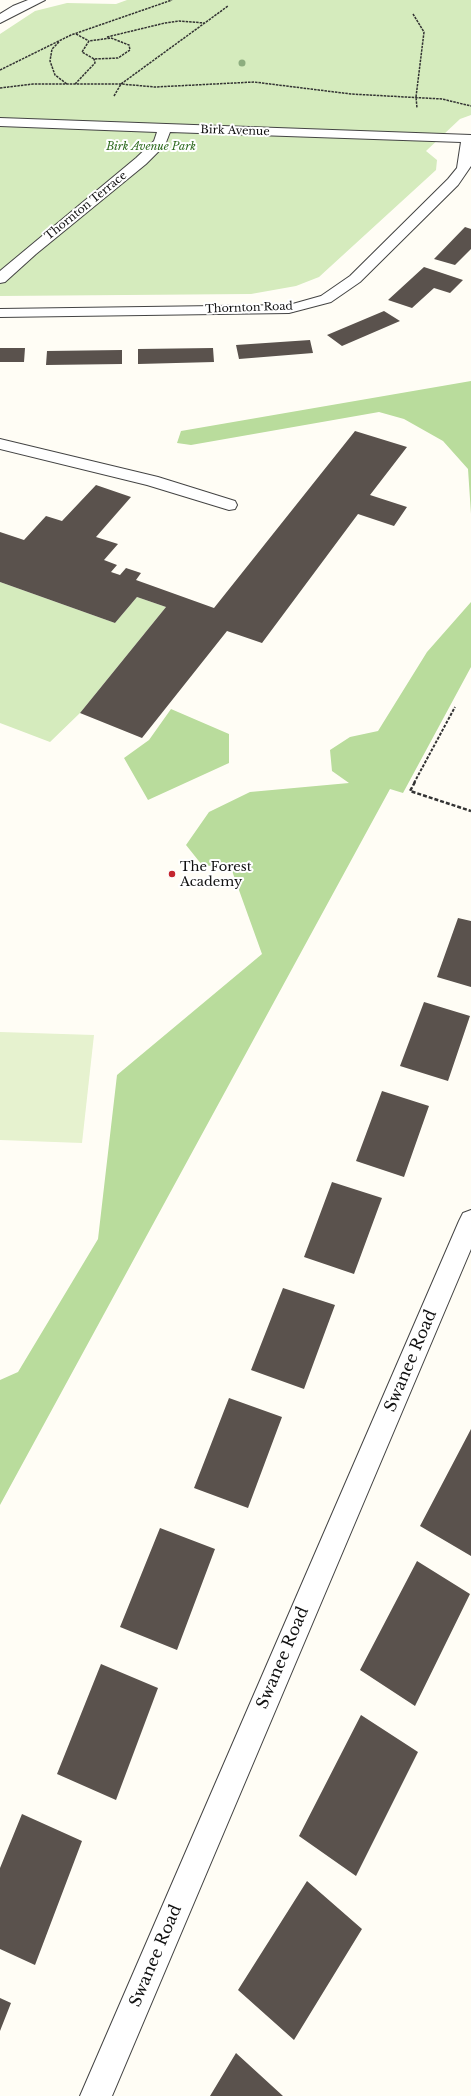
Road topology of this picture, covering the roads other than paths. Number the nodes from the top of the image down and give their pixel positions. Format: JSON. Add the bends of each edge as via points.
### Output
{"nodes":[{"id":1,"x":39,"y":0,"type":"edge"},
{"id":2,"x":0,"y":19,"type":"edge"},
{"id":3,"x":0,"y":122,"type":"edge"},
{"id":4,"x":164,"y":129,"type":"junction"},
{"id":5,"x":469,"y":139,"type":"edge"},
{"id":6,"x":0,"y":279,"type":"edge"},
{"id":7,"x":0,"y":313,"type":"edge"},
{"id":8,"x":0,"y":444,"type":"edge"},
{"id":9,"x":229,"y":504,"type":"dead end"},
{"id":10,"x":471,"y":1221,"type":"edge"},
{"id":11,"x":96,"y":2096,"type":"edge"}],
"edges":[{"from":1,"to":2,"type":"street","via":[[16,8]]},
{"from":3,"to":4,"type":"street","name":"Birk Avenue"},
{"from":4,"to":5,"type":"street","name":"Birk Avenue"},
{"from":4,"to":6,"type":"street","name":"Thornton Terrace","via":[[160,142],[142,161]]},
{"from":5,"to":7,"type":"street","name":"Thornton Road","via":[[464,168],[453,182],[354,279],[326,299],[289,309]]},
{"from":8,"to":9,"type":"street","via":[[152,481]]},
{"from":10,"to":11,"type":"street","name":"Swanee Road"}]}
